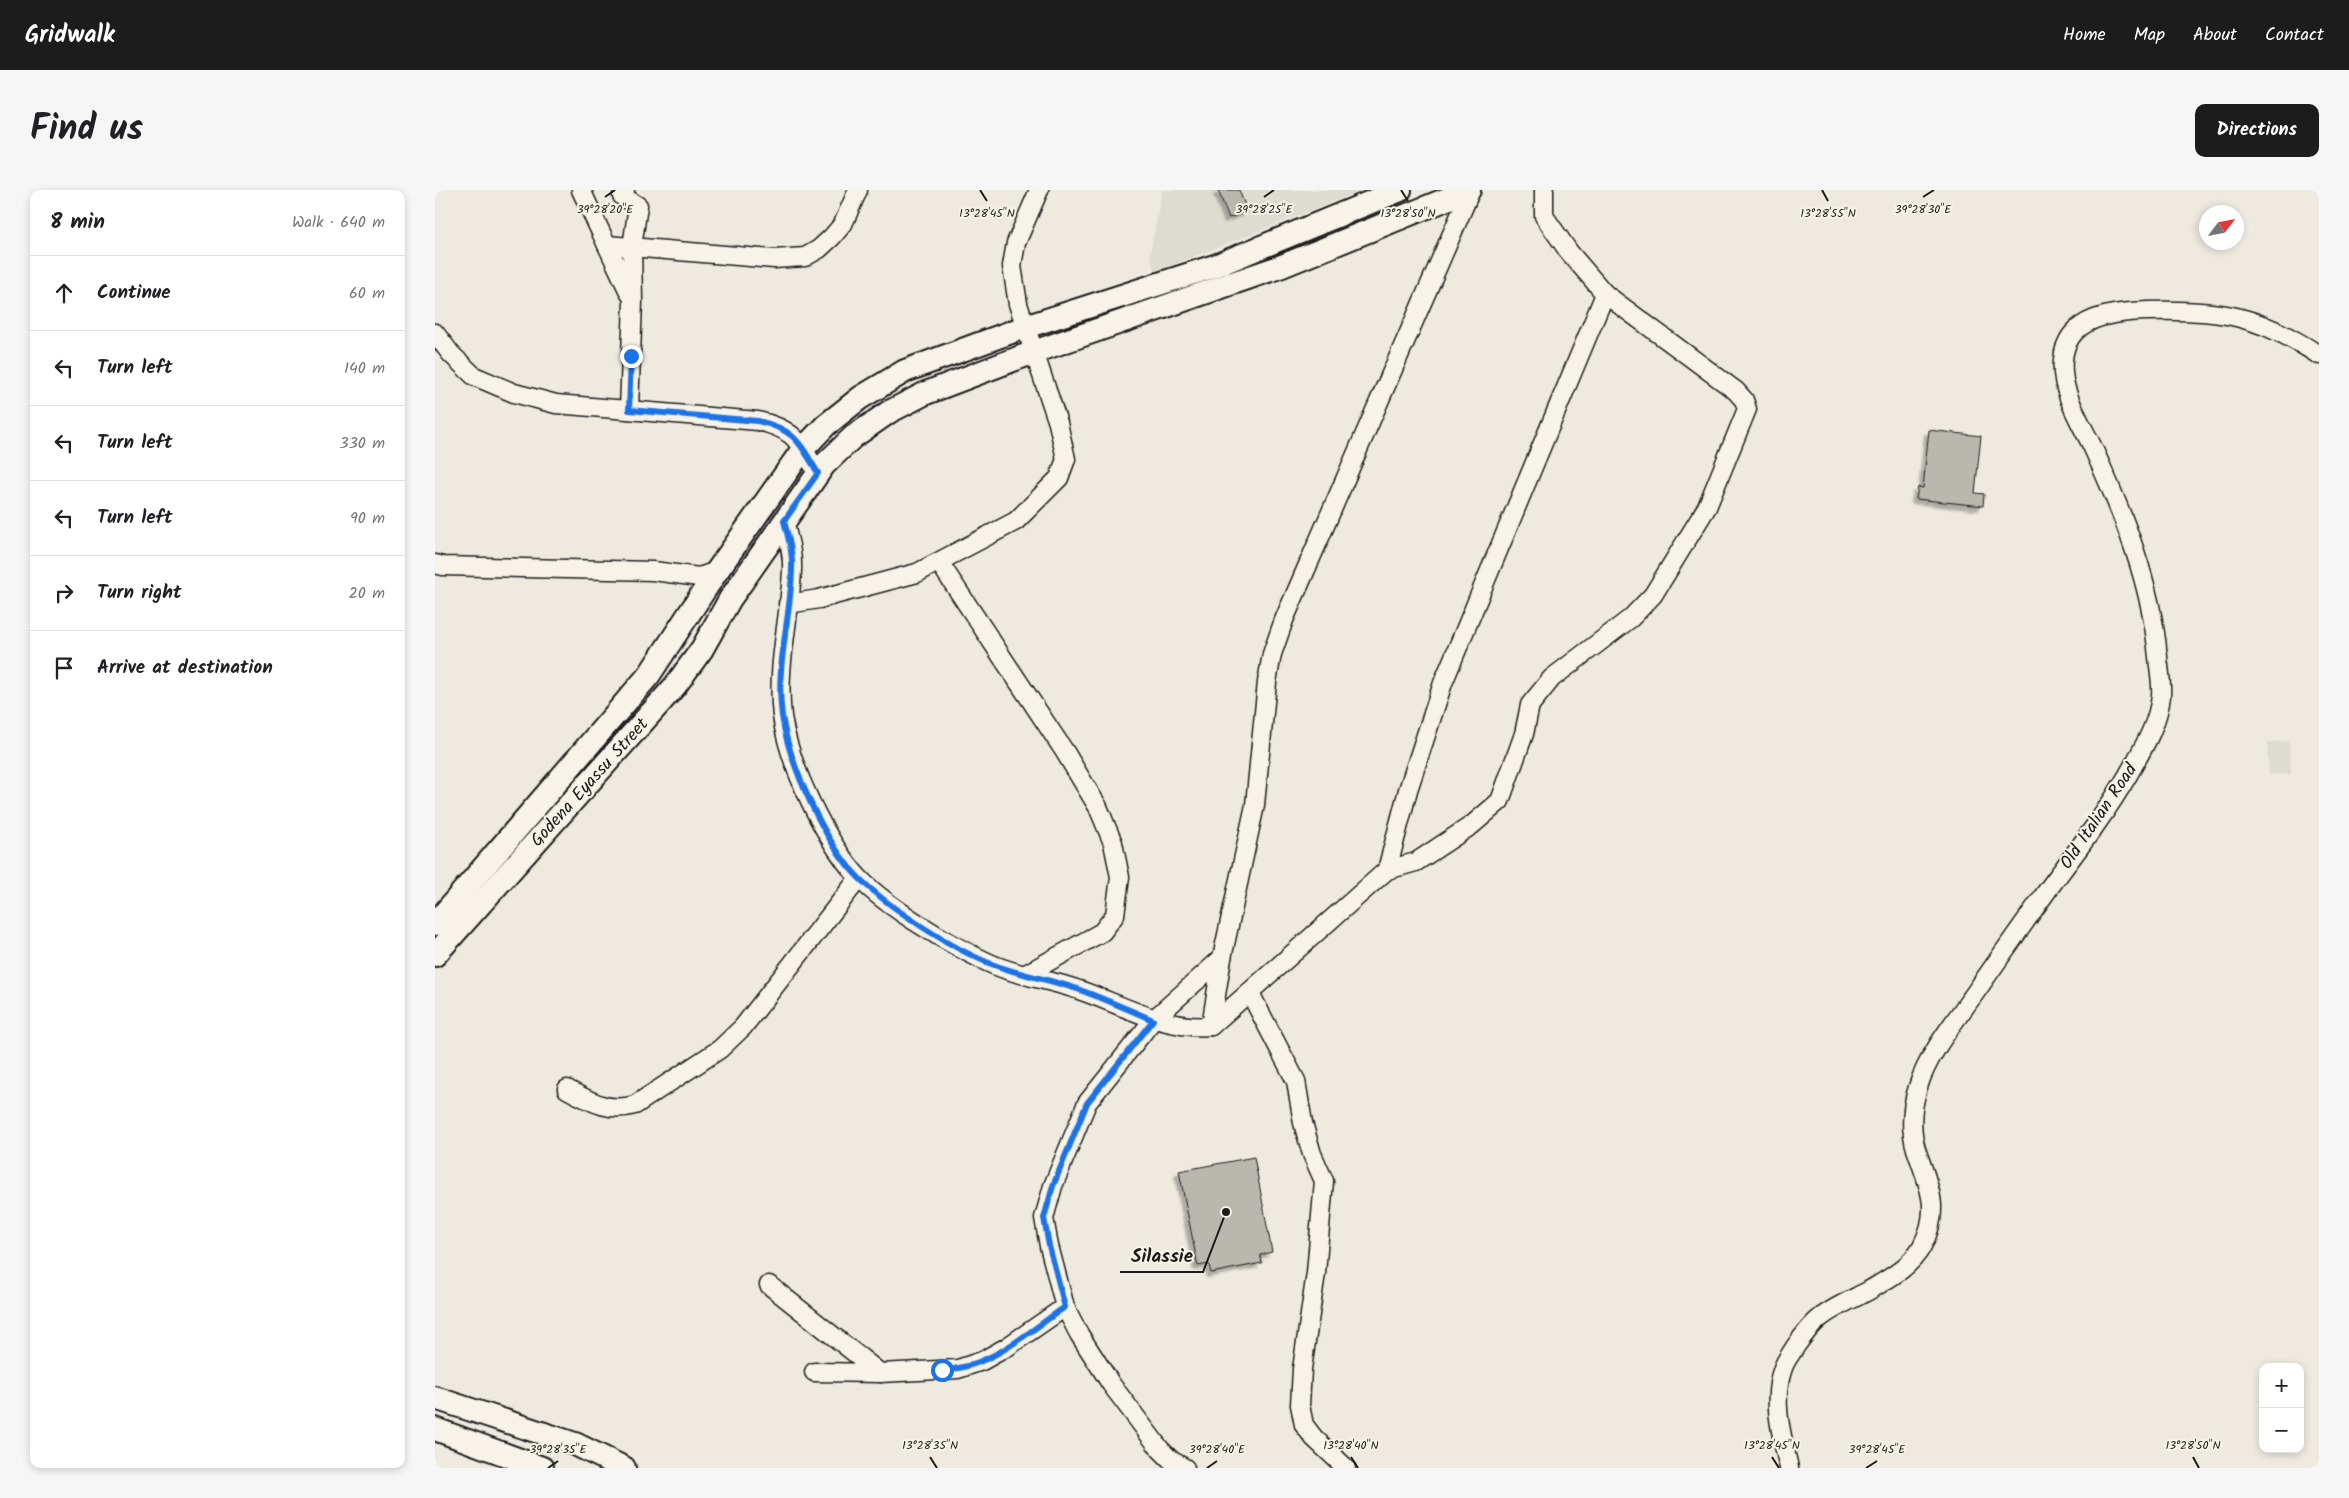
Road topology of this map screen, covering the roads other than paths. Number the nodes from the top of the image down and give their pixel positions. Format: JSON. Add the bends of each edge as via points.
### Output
{"nodes":[{"id":1,"x":581,"y":190,"type":"edge"},
{"id":2,"x":625,"y":190,"type":"edge"},
{"id":3,"x":858,"y":190,"type":"edge"},
{"id":4,"x":1039,"y":190,"type":"edge"},
{"id":5,"x":1400,"y":190,"type":"edge"},
{"id":6,"x":1471,"y":190,"type":"edge"},
{"id":7,"x":1544,"y":190,"type":"edge"},
{"id":8,"x":1273,"y":243,"type":"junction"},
{"id":9,"x":607,"y":245,"type":"junction"},
{"id":10,"x":632,"y":246,"type":"junction"},
{"id":11,"x":1215,"y":266,"type":"junction"},
{"id":12,"x":1282,"y":266,"type":"junction"},
{"id":13,"x":1223,"y":287,"type":"junction"},
{"id":14,"x":1605,"y":294,"type":"junction"},
{"id":15,"x":633,"y":301,"type":"junction"},
{"id":16,"x":1025,"y":327,"type":"junction"},
{"id":17,"x":435,"y":333,"type":"edge"},
{"id":18,"x":1034,"y":352,"type":"junction"},
{"id":19,"x":2319,"y":355,"type":"edge"},
{"id":20,"x":629,"y":410,"type":"junction"},
{"id":21,"x":803,"y":449,"type":"junction"},
{"id":22,"x":818,"y":473,"type":"junction"},
{"id":23,"x":784,"y":521,"type":"junction"},
{"id":24,"x":939,"y":562,"type":"junction"},
{"id":25,"x":435,"y":564,"type":"edge"},
{"id":26,"x":717,"y":570,"type":"junction"},
{"id":27,"x":788,"y":604,"type":"junction"},
{"id":28,"x":1387,"y":870,"type":"junction"},
{"id":29,"x":859,"y":878,"type":"junction"},
{"id":30,"x":435,"y":924,"type":"edge"},
{"id":31,"x":435,"y":955,"type":"edge"},
{"id":32,"x":1221,"y":958,"type":"junction"},
{"id":33,"x":1026,"y":974,"type":"junction"},
{"id":34,"x":1250,"y":993,"type":"junction"},
{"id":35,"x":1153,"y":1020,"type":"junction"},
{"id":36,"x":1211,"y":1026,"type":"junction"},
{"id":37,"x":567,"y":1089,"type":"dead end"},
{"id":38,"x":769,"y":1285,"type":"dead end"},
{"id":39,"x":1065,"y":1307,"type":"junction"},
{"id":40,"x":814,"y":1372,"type":"dead end"},
{"id":41,"x":880,"y":1373,"type":"junction"},
{"id":42,"x":435,"y":1398,"type":"edge"},
{"id":43,"x":435,"y":1429,"type":"edge"},
{"id":44,"x":542,"y":1468,"type":"edge"},
{"id":45,"x":624,"y":1468,"type":"edge"},
{"id":46,"x":1185,"y":1468,"type":"edge"},
{"id":47,"x":1345,"y":1468,"type":"edge"},
{"id":48,"x":1789,"y":1468,"type":"edge"}],
"edges":[{"from":1,"to":9,"type":"street"},
{"from":2,"to":10,"type":"street","via":[[622,196],[637,206]]},
{"from":3,"to":10,"type":"street","via":[[837,230],[819,249],[805,257],[774,259]]},
{"from":4,"to":16,"type":"street","via":[[1016,243],[1012,266]]},
{"from":5,"to":8,"type":"main road","name":"Godena Eyassu Street"},
{"from":6,"to":12,"type":"main road","name":"Godena Eyassu Street"},
{"from":6,"to":32,"type":"street","via":[[1272,654],[1255,805]]},
{"from":7,"to":14,"type":"street","via":[[1544,216]]},
{"from":8,"to":11,"type":"main road","name":"Godena Eyassu Street"},
{"from":8,"to":12,"type":"main road"},
{"from":9,"to":10,"type":"street"},
{"from":9,"to":15,"type":"street"},
{"from":10,"to":15,"type":"street"},
{"from":11,"to":13,"type":"main road"},
{"from":11,"to":16,"type":"main road","name":"Godena Eyassu Street"},
{"from":12,"to":13,"type":"main road","name":"Godena Eyassu Street"},
{"from":13,"to":18,"type":"main road","name":"Godena Eyassu Street"},
{"from":14,"to":28,"type":"street","via":[[1443,683],[1408,790]]},
{"from":14,"to":28,"type":"street","via":[[1736,391],[1747,409],[1707,507],[1653,595],[1631,618],[1552,678],[1530,705],[1524,734],[1500,801],[1472,825],[1415,862]]},
{"from":15,"to":20,"type":"street"},
{"from":16,"to":18,"type":"street"},
{"from":16,"to":21,"type":"main road","name":"Godena Eyassu Street","via":[[884,382],[839,415]]},
{"from":17,"to":20,"type":"street","via":[[474,376],[514,393],[556,404]]},
{"from":18,"to":22,"type":"main road","name":"Godena Eyassu Street","via":[[926,393],[889,412],[840,447]]},
{"from":18,"to":24,"type":"street","via":[[1058,423],[1066,459],[1059,478],[1016,521]]},
{"from":19,"to":48,"type":"street","name":"Old Italian Road","via":[[2285,334],[2254,321],[2186,310],[2109,313],[2082,326],[2066,344],[2063,357],[2065,383],[2122,511],[2141,566],[2155,630],[2161,695],[2152,733],[2110,806],[1943,1039],[1919,1084],[1912,1112],[1915,1145],[1932,1201],[1927,1235],[1919,1252],[1897,1274],[1820,1318],[1803,1335],[1783,1367],[1778,1416]]},
{"from":20,"to":21,"type":"street","via":[[773,424],[788,431]]},
{"from":21,"to":22,"type":"street"},
{"from":21,"to":26,"type":"main road","name":"Godena Eyassu Street"},
{"from":22,"to":23,"type":"main road","name":"Godena Eyassu Street"},
{"from":23,"to":27,"type":"street","via":[[791,547]]},
{"from":23,"to":31,"type":"main road","name":"Godena Eyassu Street","via":[[675,686]]},
{"from":24,"to":27,"type":"street","via":[[917,573]]},
{"from":24,"to":33,"type":"street","via":[[1065,752],[1098,807],[1113,843],[1120,878],[1115,915],[1102,932]]},
{"from":25,"to":26,"type":"street","via":[[653,570],[699,577]]},
{"from":26,"to":30,"type":"main road","name":"Godena Eyassu Street","via":[[649,674]]},
{"from":27,"to":29,"type":"street","via":[[781,680],[782,715],[790,753],[815,810]]},
{"from":28,"to":34,"type":"street"},
{"from":29,"to":33,"type":"street","via":[[929,931],[988,963]]},
{"from":29,"to":37,"type":"street","via":[[743,1027],[721,1049],[635,1105],[623,1109],[601,1107]]},
{"from":32,"to":35,"type":"street"},
{"from":32,"to":36,"type":"street"},
{"from":33,"to":35,"type":"street","via":[[1079,990]]},
{"from":34,"to":36,"type":"street"},
{"from":34,"to":47,"type":"street","via":[[1296,1080],[1303,1123],[1324,1181],[1300,1406],[1304,1425]]},
{"from":35,"to":36,"type":"street","via":[[1197,1028]]},
{"from":35,"to":39,"type":"street","via":[[1087,1103],[1053,1186],[1044,1218]]},
{"from":38,"to":41,"type":"street"},
{"from":39,"to":41,"type":"street","via":[[982,1361],[958,1369]]},
{"from":39,"to":46,"type":"street","via":[[1111,1384],[1160,1449]]},
{"from":40,"to":41,"type":"street"},
{"from":42,"to":45,"type":"main road","via":[[575,1444]]},
{"from":43,"to":44,"type":"main road"}]}
